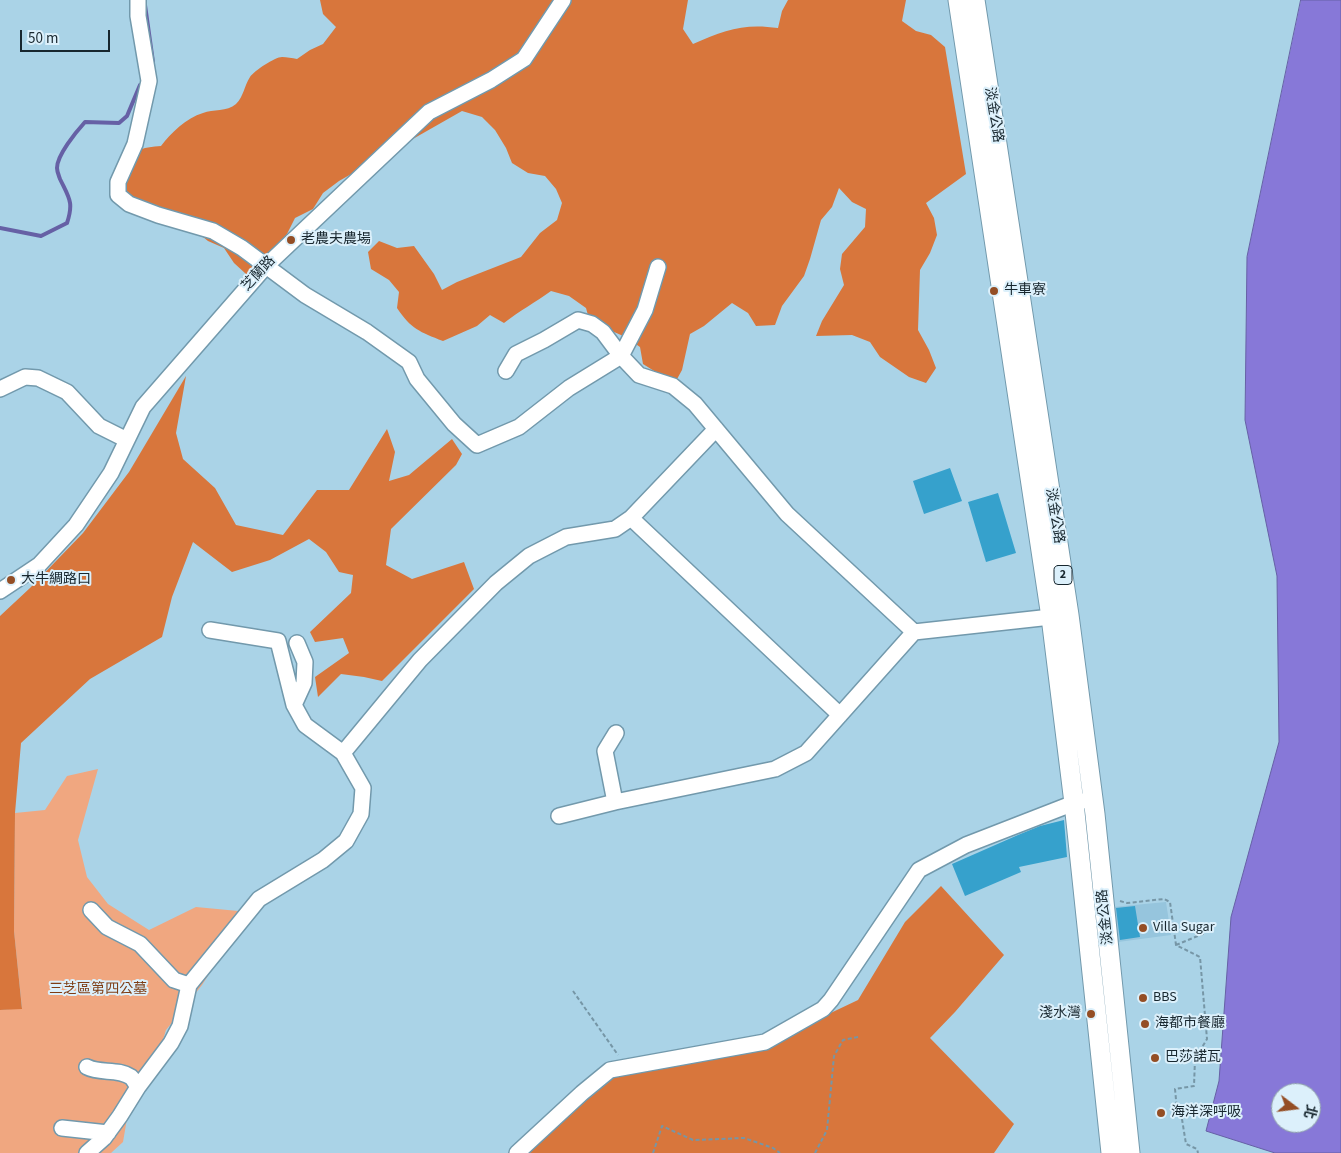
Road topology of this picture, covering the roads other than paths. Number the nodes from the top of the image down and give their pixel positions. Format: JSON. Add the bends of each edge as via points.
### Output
{"nodes":[{"id":1,"x":138,"y":0,"type":"edge"},
{"id":2,"x":563,"y":0,"type":"edge"},
{"id":3,"x":958,"y":0,"type":"edge"},
{"id":4,"x":975,"y":0,"type":"edge"},
{"id":5,"x":266,"y":266,"type":"junction"},
{"id":6,"x":658,"y":267,"type":"dead end"},
{"id":7,"x":621,"y":356,"type":"junction"},
{"id":8,"x":506,"y":371,"type":"dead end"},
{"id":9,"x":0,"y":389,"type":"edge"},
{"id":10,"x":716,"y":429,"type":"junction"},
{"id":11,"x":127,"y":440,"type":"junction"},
{"id":12,"x":631,"y":518,"type":"junction"},
{"id":13,"x":3,"y":587,"type":"edge"},
{"id":14,"x":1060,"y":616,"type":"junction"},
{"id":15,"x":210,"y":630,"type":"dead end"},
{"id":16,"x":914,"y":632,"type":"junction"},
{"id":17,"x":297,"y":643,"type":"dead end"},
{"id":18,"x":294,"y":705,"type":"junction"},
{"id":19,"x":840,"y":715,"type":"junction"},
{"id":20,"x":616,"y":733,"type":"dead end"},
{"id":21,"x":342,"y":753,"type":"junction"},
{"id":22,"x":1093,"y":799,"type":"junction"},
{"id":23,"x":615,"y":802,"type":"junction"},
{"id":24,"x":1074,"y":803,"type":"junction"},
{"id":25,"x":558,"y":816,"type":"dead end"},
{"id":26,"x":91,"y":910,"type":"dead end"},
{"id":27,"x":190,"y":985,"type":"junction"},
{"id":28,"x":87,"y":1067,"type":"dead end"},
{"id":29,"x":138,"y":1087,"type":"junction"},
{"id":30,"x":62,"y":1128,"type":"dead end"},
{"id":31,"x":108,"y":1133,"type":"junction"},
{"id":32,"x":86,"y":1153,"type":"edge"},
{"id":33,"x":517,"y":1153,"type":"edge"},
{"id":34,"x":1111,"y":1153,"type":"edge"},
{"id":35,"x":1130,"y":1153,"type":"edge"}],
"edges":[{"from":1,"to":5,"type":"street","via":[[149,82],[135,144],[118,182],[118,196],[158,215],[212,231]]},
{"from":2,"to":5,"type":"street","name":"芝蘭路","via":[[524,59],[429,112]]},
{"from":3,"to":14,"type":"main road","name":"淡金公路","number":"2"},
{"from":4,"to":14,"type":"main road","name":"淡金公路","number":"2"},
{"from":5,"to":7,"type":"street","via":[[409,362],[418,379],[454,424],[477,445],[519,427],[568,388]]},
{"from":5,"to":11,"type":"street","name":"芝蘭路","via":[[142,407]]},
{"from":6,"to":7,"type":"street","via":[[645,310]]},
{"from":7,"to":8,"type":"street","via":[[603,332],[578,320],[516,354]]},
{"from":7,"to":10,"type":"street","via":[[639,375],[673,386],[695,404]]},
{"from":9,"to":11,"type":"street","via":[[25,378],[38,378],[67,392],[99,426]]},
{"from":10,"to":12,"type":"street"},
{"from":10,"to":16,"type":"street","via":[[787,514]]},
{"from":11,"to":13,"type":"street","name":"芝蘭路","via":[[111,473],[76,525],[39,565]]},
{"from":12,"to":19,"type":"street"},
{"from":12,"to":21,"type":"street","via":[[615,529],[566,537],[529,556],[496,583],[420,660]]},
{"from":14,"to":16,"type":"street"},
{"from":14,"to":22,"type":"main road","name":"淡金公路","number":"2"},
{"from":14,"to":24,"type":"main road","name":"淡金公路","number":"2"},
{"from":15,"to":18,"type":"street","via":[[278,641]]},
{"from":16,"to":19,"type":"street"},
{"from":17,"to":18,"type":"street","via":[[306,662],[304,683]]},
{"from":18,"to":21,"type":"street","via":[[305,725]]},
{"from":19,"to":23,"type":"street","via":[[806,753],[775,770]]},
{"from":20,"to":23,"type":"street","via":[[605,751]]},
{"from":21,"to":27,"type":"street","via":[[363,788],[361,814],[346,841],[323,860],[259,899]]},
{"from":22,"to":24,"type":"street"},
{"from":22,"to":35,"type":"main road","name":"淡金公路","number":"2"},
{"from":23,"to":25,"type":"street"},
{"from":24,"to":33,"type":"street","via":[[966,846],[919,870],[822,1009],[765,1042],[610,1070]]},
{"from":24,"to":34,"type":"main road","name":"淡金公路","number":"2"},
{"from":26,"to":27,"type":"street","via":[[107,927],[140,944],[174,980]]},
{"from":27,"to":29,"type":"street","via":[[180,1026]]},
{"from":28,"to":29,"type":"street","via":[[131,1077]]},
{"from":29,"to":31,"type":"street"},
{"from":30,"to":31,"type":"street"},
{"from":31,"to":32,"type":"street"}]}
